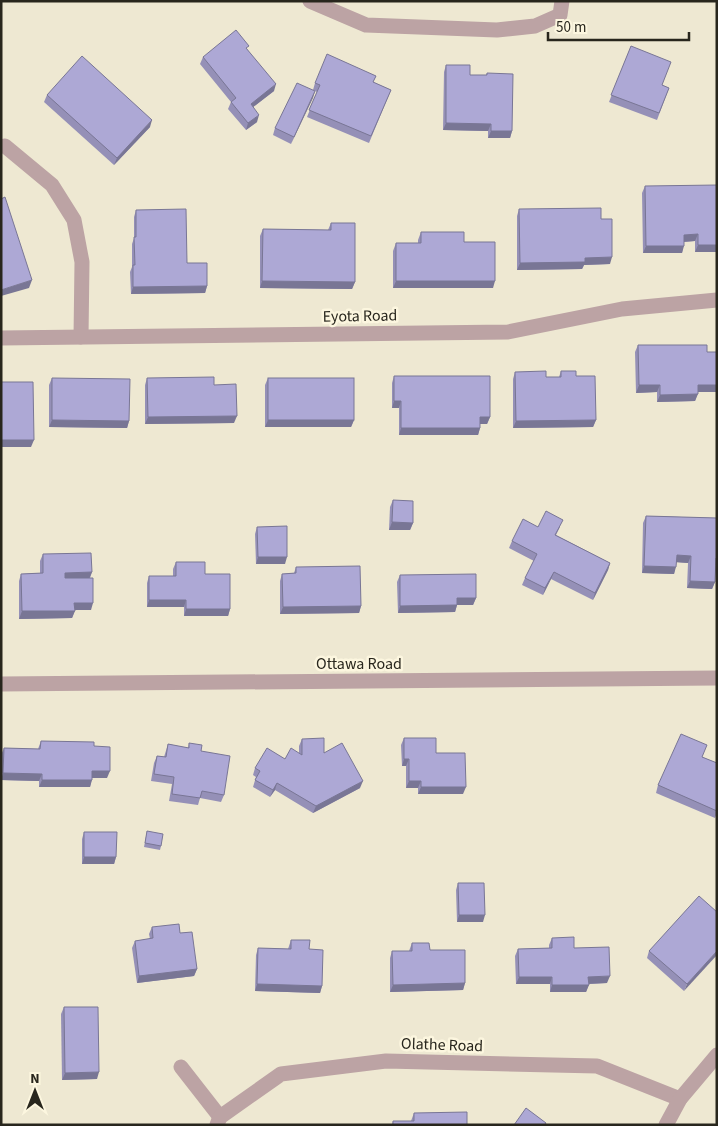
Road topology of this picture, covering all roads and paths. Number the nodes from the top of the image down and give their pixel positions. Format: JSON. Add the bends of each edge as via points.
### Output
{"nodes":[{"id":1,"x":310,"y":1,"type":"edge"},
{"id":2,"x":561,"y":8,"type":"edge"},
{"id":3,"x":5,"y":146,"type":"dead end"},
{"id":4,"x":717,"y":300,"type":"edge"},
{"id":5,"x":81,"y":337,"type":"junction"},
{"id":6,"x":1,"y":338,"type":"edge"},
{"id":7,"x":717,"y":678,"type":"edge"},
{"id":8,"x":1,"y":684,"type":"edge"},
{"id":9,"x":717,"y":1055,"type":"edge"},
{"id":10,"x":181,"y":1067,"type":"dead end"},
{"id":11,"x":680,"y":1099,"type":"junction"},
{"id":12,"x":218,"y":1121,"type":"edge"},
{"id":13,"x":666,"y":1125,"type":"edge"}],
"edges":[{"from":1,"to":2,"type":"street","via":[[366,25],[497,30],[535,26]]},
{"from":3,"to":5,"type":"street","via":[[52,185],[74,220],[82,262]]},
{"from":4,"to":5,"type":"street","name":"Eyota Road","via":[[622,308],[508,332]]},
{"from":5,"to":6,"type":"street","name":"Eyota Road"},
{"from":7,"to":8,"type":"street","name":"Ottawa Road"},
{"from":9,"to":11,"type":"street"},
{"from":10,"to":12,"type":"street"},
{"from":11,"to":12,"type":"street","name":"Olathe Road","via":[[597,1066],[386,1060],[281,1074]]},
{"from":11,"to":13,"type":"street"}]}
